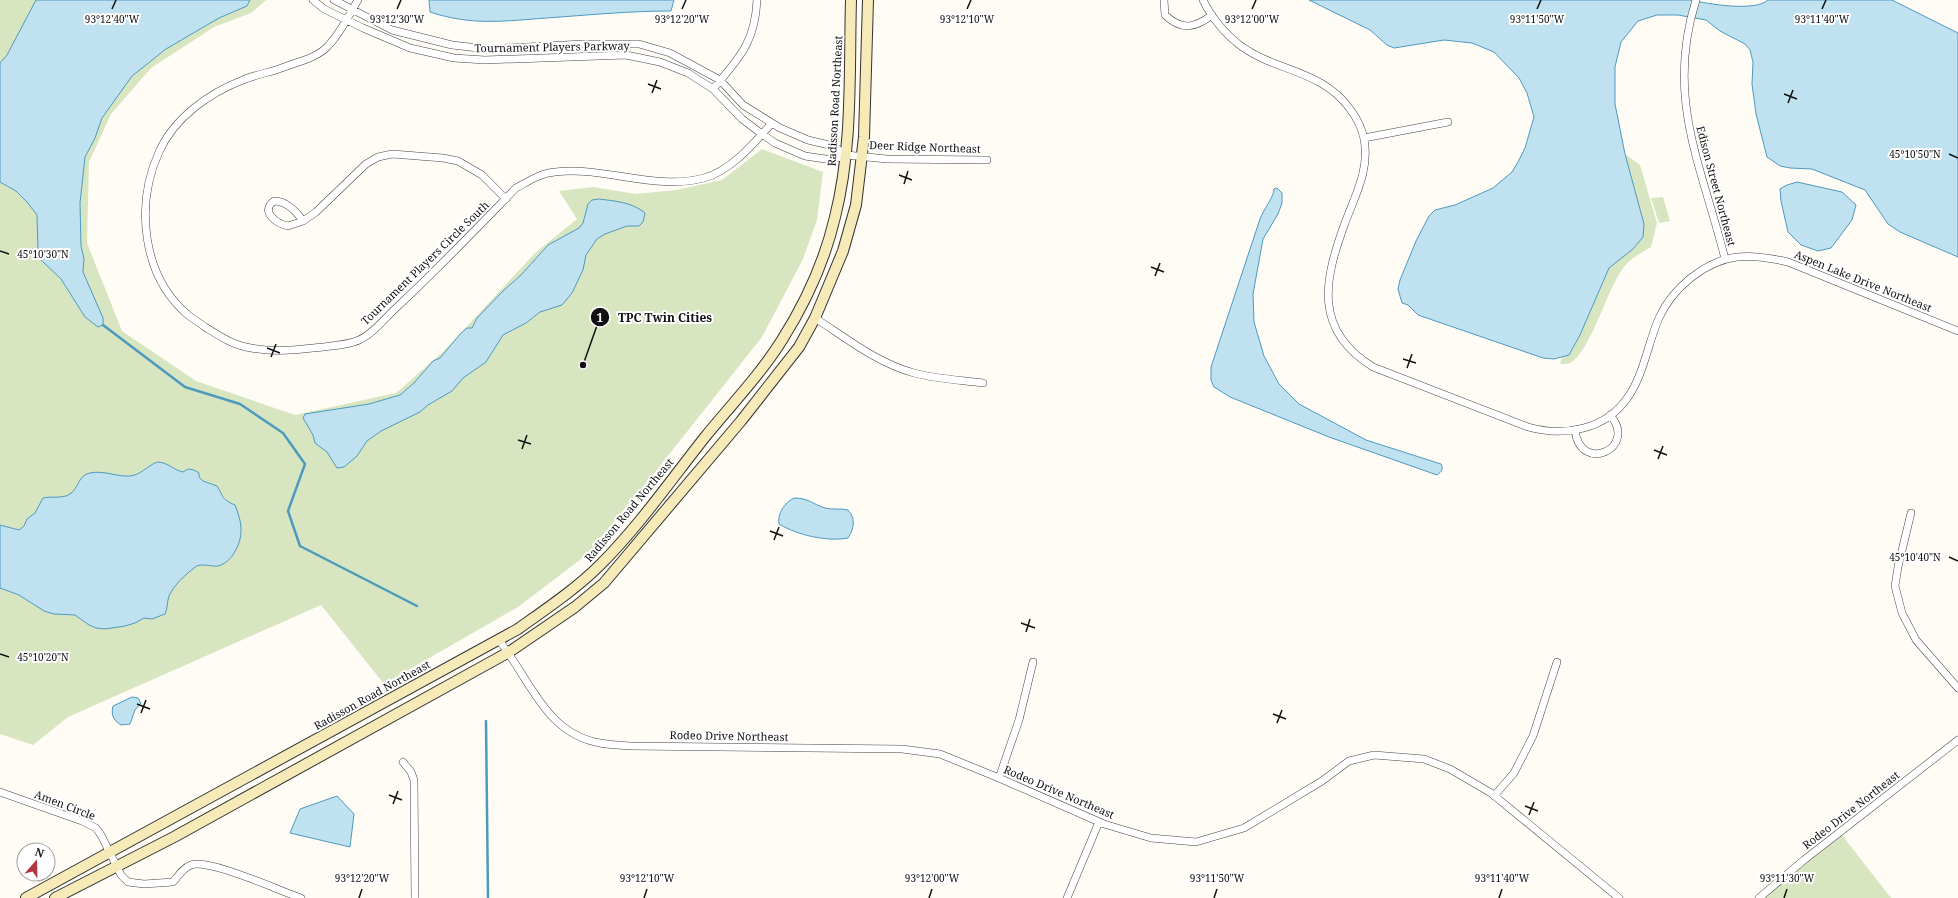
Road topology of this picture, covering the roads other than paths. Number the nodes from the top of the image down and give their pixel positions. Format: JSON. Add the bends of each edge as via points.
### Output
{"nodes":[{"id":1,"x":312,"y":0,"type":"edge"},
{"id":2,"x":334,"y":0,"type":"edge"},
{"id":3,"x":358,"y":0,"type":"edge"},
{"id":4,"x":757,"y":0,"type":"edge"},
{"id":5,"x":852,"y":0,"type":"edge"},
{"id":6,"x":868,"y":0,"type":"edge"},
{"id":7,"x":1164,"y":0,"type":"edge"},
{"id":8,"x":1203,"y":0,"type":"edge"},
{"id":9,"x":1696,"y":0,"type":"edge"},
{"id":10,"x":352,"y":9,"type":"junction"},
{"id":11,"x":1212,"y":15,"type":"junction"},
{"id":12,"x":346,"y":19,"type":"junction"},
{"id":13,"x":720,"y":80,"type":"junction"},
{"id":14,"x":713,"y":89,"type":"junction"},
{"id":15,"x":1448,"y":122,"type":"dead end"},
{"id":16,"x":772,"y":123,"type":"junction"},
{"id":17,"x":762,"y":134,"type":"junction"},
{"id":18,"x":1364,"y":138,"type":"junction"},
{"id":19,"x":846,"y":155,"type":"junction"},
{"id":20,"x":863,"y":156,"type":"junction"},
{"id":21,"x":987,"y":160,"type":"dead end"},
{"id":22,"x":506,"y":199,"type":"junction"},
{"id":23,"x":303,"y":220,"type":"junction"},
{"id":24,"x":1725,"y":259,"type":"junction"},
{"id":25,"x":815,"y":318,"type":"junction"},
{"id":26,"x":1958,"y":331,"type":"edge"},
{"id":27,"x":983,"y":383,"type":"dead end"},
{"id":28,"x":1610,"y":415,"type":"junction"},
{"id":29,"x":1574,"y":430,"type":"junction"},
{"id":30,"x":1911,"y":512,"type":"dead end"},
{"id":31,"x":498,"y":639,"type":"junction"},
{"id":32,"x":508,"y":652,"type":"junction"},
{"id":33,"x":1033,"y":662,"type":"dead end"},
{"id":34,"x":1557,"y":662,"type":"dead end"},
{"id":35,"x":1958,"y":688,"type":"edge"},
{"id":36,"x":1958,"y":740,"type":"edge"},
{"id":37,"x":403,"y":762,"type":"dead end"},
{"id":38,"x":999,"y":778,"type":"junction"},
{"id":39,"x":0,"y":792,"type":"edge"},
{"id":40,"x":1494,"y":796,"type":"junction"},
{"id":41,"x":1099,"y":822,"type":"junction"},
{"id":42,"x":110,"y":852,"type":"junction"},
{"id":43,"x":116,"y":866,"type":"junction"},
{"id":44,"x":26,"y":898,"type":"edge"},
{"id":45,"x":55,"y":898,"type":"edge"},
{"id":46,"x":300,"y":898,"type":"edge"},
{"id":47,"x":415,"y":898,"type":"edge"},
{"id":48,"x":1067,"y":898,"type":"edge"},
{"id":49,"x":1619,"y":898,"type":"edge"},
{"id":50,"x":1759,"y":898,"type":"edge"}],
"edges":[{"from":1,"to":12,"type":"street","name":"Tournament Players Parkway","via":[[324,9]]},
{"from":2,"to":10,"type":"street","name":"Tournament Players Parkway"},
{"from":3,"to":10,"type":"street","name":"Tournament Players Circle South"},
{"from":4,"to":13,"type":"street","via":[[756,18],[749,42]]},
{"from":5,"to":19,"type":"main road","name":"Radisson Road Northeast"},
{"from":6,"to":20,"type":"main road"},
{"from":7,"to":11,"type":"street","via":[[1165,16],[1175,24],[1192,26]]},
{"from":8,"to":11,"type":"street","name":"Aspen Lake Drive Northeast"},
{"from":9,"to":24,"type":"street","name":"Edison Street Northeast","via":[[1688,28],[1684,74],[1688,124]]},
{"from":10,"to":12,"type":"street","name":"Tournament Players Circle South"},
{"from":10,"to":13,"type":"street","name":"Tournament Players Parkway","via":[[392,30],[452,45],[487,49],[639,44],[670,53]]},
{"from":11,"to":18,"type":"street","name":"Aspen Lake Drive Northeast","via":[[1241,47],[1268,61],[1310,77],[1334,91],[1352,111]]},
{"from":12,"to":14,"type":"street","name":"Tournament Players Parkway","via":[[410,48],[454,58],[485,60],[626,54],[660,62],[688,73]]},
{"from":12,"to":22,"type":"street","name":"Tournament Players Circle South","via":[[328,46],[313,57],[243,80],[209,97],[185,116],[169,134],[150,175],[144,216],[156,272],[171,297],[194,319],[223,339],[245,347],[300,350],[357,341],[367,336],[403,302]]},
{"from":13,"to":14,"type":"street"},
{"from":13,"to":16,"type":"street","name":"Tournament Players Parkway","via":[[743,105]]},
{"from":14,"to":17,"type":"street","name":"Tournament Players Parkway","via":[[742,119]]},
{"from":15,"to":18,"type":"street"},
{"from":16,"to":17,"type":"street","name":"Tournament Players Circle South"},
{"from":16,"to":19,"type":"street","name":"Tournament Players Parkway","via":[[794,135],[833,146]]},
{"from":17,"to":19,"type":"street","name":"Tournament Players Parkway","via":[[775,143],[805,156],[832,160]]},
{"from":17,"to":22,"type":"street","name":"Tournament Players Circle South","via":[[723,169],[704,178],[678,181],[637,179],[586,172],[555,172],[536,177],[516,188]]},
{"from":18,"to":29,"type":"street","name":"Aspen Lake Drive Northeast","via":[[1365,167],[1362,179],[1329,276],[1328,298],[1334,326],[1349,349],[1373,367],[1528,427],[1549,432]]},
{"from":19,"to":20,"type":"street","name":"Tournament Players Parkway"},
{"from":19,"to":31,"type":"main road","name":"Radisson Road Northeast","via":[[844,175],[827,246],[809,290],[781,341],[750,383],[600,565],[557,602],[518,629]]},
{"from":20,"to":21,"type":"street","name":"Deer Ridge Northeast"},
{"from":20,"to":25,"type":"main road","via":[[856,205],[843,251]]},
{"from":22,"to":23,"type":"street","via":[[482,175],[458,161],[392,154],[378,156],[366,164],[316,212]]},
{"from":23,"to":23,"type":"street","via":[[288,226],[274,221],[269,215],[271,204],[274,201],[281,201]]},
{"from":24,"to":26,"type":"street","name":"Aspen Lake Drive Northeast","via":[[1755,256],[1788,262]]},
{"from":24,"to":28,"type":"street","name":"Aspen Lake Drive Northeast","via":[[1692,278],[1676,292],[1659,318],[1635,386],[1628,398]]},
{"from":25,"to":27,"type":"street","via":[[877,358],[900,368],[932,377]]},
{"from":25,"to":32,"type":"main road","via":[[799,347],[604,583],[575,607]]},
{"from":28,"to":29,"type":"street","name":"Aspen Lake Drive Northeast","via":[[1589,427]]},
{"from":28,"to":29,"type":"street","via":[[1618,427],[1618,434],[1612,448],[1605,453],[1589,453],[1582,449],[1578,445]]},
{"from":30,"to":35,"type":"street","via":[[1895,586],[1902,613],[1916,640]]},
{"from":31,"to":32,"type":"street","name":"Rodeo Drive Northeast"},
{"from":31,"to":42,"type":"main road","name":"Radisson Road Northeast"},
{"from":32,"to":38,"type":"street","name":"Rodeo Drive Northeast","via":[[540,704],[558,723],[573,734],[599,743],[631,746],[902,749],[940,754]]},
{"from":32,"to":43,"type":"main road","via":[[174,837]]},
{"from":33,"to":38,"type":"street","via":[[1019,720]]},
{"from":34,"to":40,"type":"street","via":[[1533,736],[1514,772]]},
{"from":36,"to":50,"type":"street","name":"Rodeo Drive Northeast"},
{"from":37,"to":47,"type":"street","via":[[414,780]]},
{"from":38,"to":41,"type":"street","name":"Rodeo Drive Northeast"},
{"from":39,"to":42,"type":"street","name":"Amen Circle","via":[[90,825],[101,835]]},
{"from":40,"to":41,"type":"street","name":"Rodeo Drive Northeast","via":[[1450,769],[1424,759],[1374,755],[1349,761],[1322,781],[1244,828],[1196,842],[1151,838]]},
{"from":40,"to":49,"type":"street","name":"Rodeo Drive Northeast"},
{"from":41,"to":48,"type":"street"},
{"from":42,"to":43,"type":"street","name":"Amen Circle"},
{"from":42,"to":44,"type":"main road","name":"Radisson Road Northeast"},
{"from":43,"to":45,"type":"main road"},
{"from":43,"to":46,"type":"street","name":"Amen Circle","via":[[128,882],[144,884],[173,882],[183,869],[192,864],[208,864]]}]}
